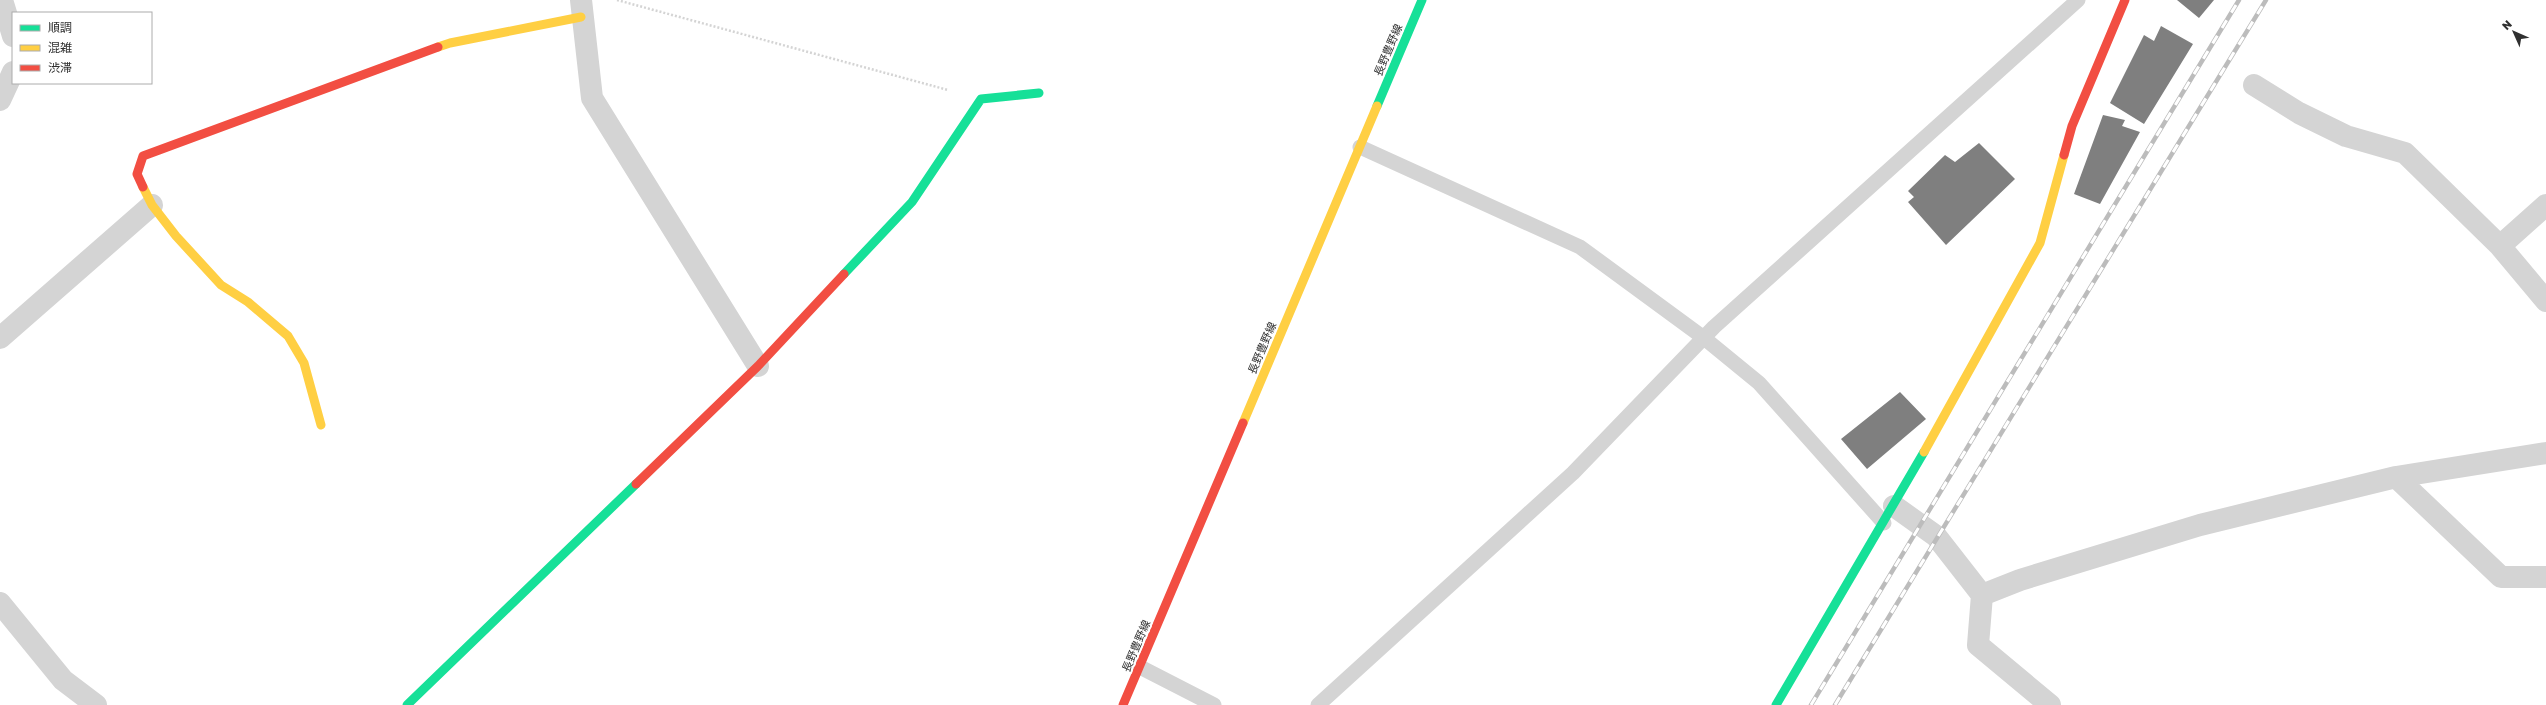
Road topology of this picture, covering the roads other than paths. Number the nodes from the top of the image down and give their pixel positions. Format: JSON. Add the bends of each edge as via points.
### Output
{"nodes":[{"id":1,"x":2,"y":0,"type":"edge"},
{"id":2,"x":2078,"y":0,"type":"edge"},
{"id":3,"x":2125,"y":0,"type":"edge"},
{"id":4,"x":1416,"y":2,"type":"edge"},
{"id":5,"x":581,"y":9,"type":"edge"},
{"id":6,"x":12,"y":33,"type":"edge"},
{"id":7,"x":12,"y":74,"type":"edge"},
{"id":8,"x":2254,"y":85,"type":"dead end"},
{"id":9,"x":1039,"y":93,"type":"dead end"},
{"id":10,"x":0,"y":100,"type":"edge"},
{"id":11,"x":1360,"y":147,"type":"junction"},
{"id":12,"x":152,"y":205,"type":"junction"},
{"id":13,"x":2546,"y":205,"type":"edge"},
{"id":14,"x":2500,"y":246,"type":"junction"},
{"id":15,"x":2546,"y":301,"type":"edge"},
{"id":16,"x":0,"y":338,"type":"edge"},
{"id":17,"x":1704,"y":338,"type":"junction"},
{"id":18,"x":758,"y":366,"type":"junction"},
{"id":19,"x":321,"y":425,"type":"dead end"},
{"id":20,"x":2546,"y":453,"type":"edge"},
{"id":21,"x":2396,"y":477,"type":"junction"},
{"id":22,"x":1889,"y":514,"type":"junction"},
{"id":23,"x":2546,"y":577,"type":"edge"},
{"id":24,"x":1982,"y":595,"type":"junction"},
{"id":25,"x":0,"y":603,"type":"edge"},
{"id":26,"x":1140,"y":667,"type":"junction"},
{"id":27,"x":96,"y":705,"type":"edge"},
{"id":28,"x":407,"y":705,"type":"edge"},
{"id":29,"x":1123,"y":705,"type":"edge"},
{"id":30,"x":1214,"y":705,"type":"edge"},
{"id":31,"x":1318,"y":705,"type":"edge"},
{"id":32,"x":1776,"y":705,"type":"edge"},
{"id":33,"x":2050,"y":705,"type":"edge"}],
"edges":[{"from":1,"to":6,"type":"street"},
{"from":2,"to":17,"type":"lane"},
{"from":3,"to":22,"type":"street","via":[[2072,126],[2040,243]]},
{"from":4,"to":11,"type":"street","name":"長野豊野線"},
{"from":5,"to":12,"type":"street","via":[[450,43],[144,156],[137,174]]},
{"from":5,"to":18,"type":"street","via":[[592,98]]},
{"from":7,"to":10,"type":"street"},
{"from":8,"to":14,"type":"street","via":[[2299,113],[2346,136],[2405,153]]},
{"from":9,"to":18,"type":"street","via":[[981,99],[912,202]]},
{"from":11,"to":17,"type":"lane","via":[[1580,247]]},
{"from":11,"to":26,"type":"street","name":"長野豊野線"},
{"from":12,"to":16,"type":"street"},
{"from":12,"to":19,"type":"street","via":[[176,236],[221,285],[248,302],[288,336],[304,363]]},
{"from":13,"to":14,"type":"street"},
{"from":14,"to":15,"type":"street"},
{"from":17,"to":22,"type":"lane","via":[[1759,383]]},
{"from":17,"to":31,"type":"lane","via":[[1573,473]]},
{"from":18,"to":28,"type":"street"},
{"from":20,"to":21,"type":"street"},
{"from":21,"to":23,"type":"street","via":[[2501,577]]},
{"from":21,"to":24,"type":"street","via":[[2200,525],[2020,580]]},
{"from":22,"to":24,"type":"street","via":[[1936,536]]},
{"from":22,"to":32,"type":"street"},
{"from":24,"to":33,"type":"street","via":[[1978,645]]},
{"from":25,"to":27,"type":"street","via":[[63,680]]},
{"from":26,"to":29,"type":"street","name":"長野豊野線"},
{"from":26,"to":30,"type":"lane"}]}
